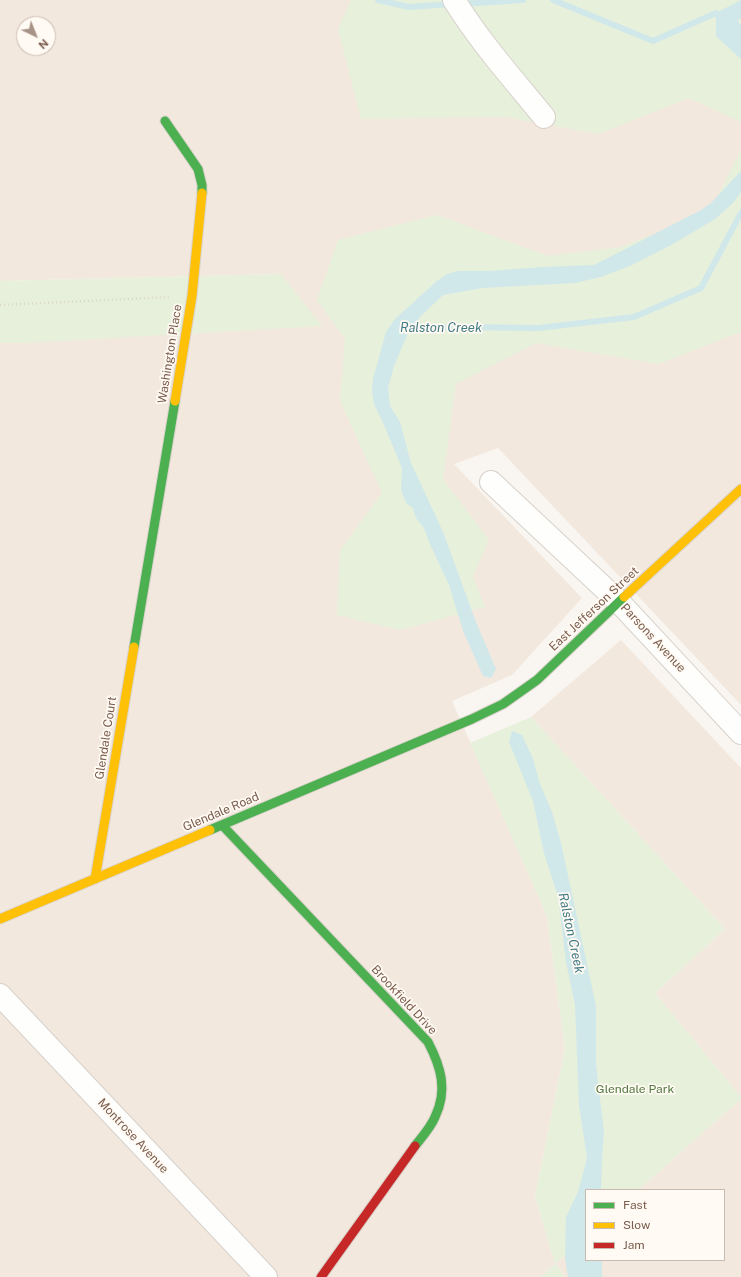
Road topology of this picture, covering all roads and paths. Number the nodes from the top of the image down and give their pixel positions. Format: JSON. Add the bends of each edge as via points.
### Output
{"nodes":[{"id":1,"x":459,"y":8,"type":"edge"},
{"id":2,"x":544,"y":117,"type":"dead end"},
{"id":3,"x":165,"y":121,"type":"dead end"},
{"id":4,"x":192,"y":296,"type":"junction"},
{"id":5,"x":0,"y":305,"type":"edge"},
{"id":6,"x":491,"y":482,"type":"dead end"},
{"id":7,"x":741,"y":489,"type":"edge"},
{"id":8,"x":141,"y":600,"type":"joint"},
{"id":9,"x":619,"y":602,"type":"junction"},
{"id":10,"x":452,"y":728,"type":"joint"},
{"id":11,"x":741,"y":733,"type":"edge"},
{"id":12,"x":222,"y":825,"type":"junction"},
{"id":13,"x":95,"y":879,"type":"junction"},
{"id":14,"x":0,"y":919,"type":"edge"},
{"id":15,"x":0,"y":995,"type":"edge"},
{"id":16,"x":266,"y":1277,"type":"edge"},
{"id":17,"x":321,"y":1277,"type":"edge"}],
"edges":[{"from":1,"to":2,"type":"street"},
{"from":3,"to":4,"type":"street","name":"Washington Place","via":[[198,169],[202,186]]},
{"from":4,"to":5,"type":"path"},
{"from":4,"to":8,"type":"street","name":"Washington Place"},
{"from":6,"to":9,"type":"street","name":"Parsons Avenue"},
{"from":7,"to":9,"type":"street","name":"East Jefferson Street"},
{"from":8,"to":13,"type":"street","name":"Glendale Court"},
{"from":9,"to":10,"type":"street","name":"East Jefferson Street","via":[[537,680],[503,704]]},
{"from":9,"to":11,"type":"street","name":"Parsons Avenue"},
{"from":10,"to":12,"type":"street","name":"Glendale Road"},
{"from":12,"to":13,"type":"street","name":"Glendale Road"},
{"from":12,"to":17,"type":"street","name":"Brookfield Drive","via":[[428,1042],[437,1060],[442,1079],[441,1099],[435,1118]]},
{"from":13,"to":14,"type":"street","name":"Glendale Road"},
{"from":15,"to":16,"type":"street","name":"Montrose Avenue"}]}
